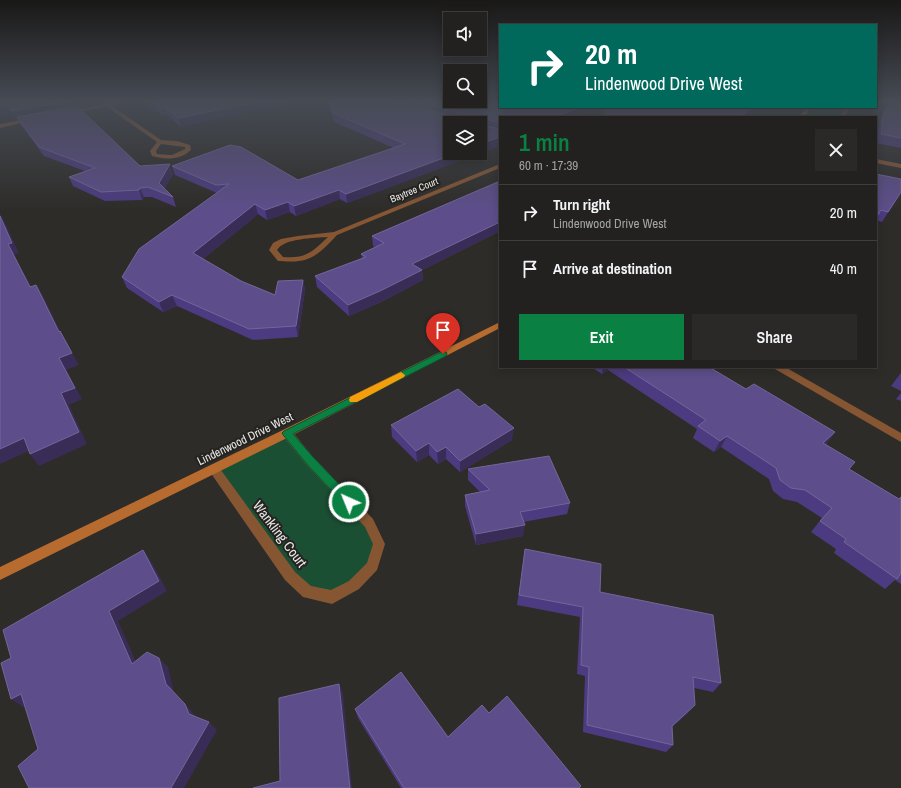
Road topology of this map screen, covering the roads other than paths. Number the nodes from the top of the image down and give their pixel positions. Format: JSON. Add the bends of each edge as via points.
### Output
{"nodes":[{"id":1,"x":154,"y":138,"type":"edge"},
{"id":2,"x":160,"y":142,"type":"junction"},
{"id":3,"x":877,"y":160,"type":"edge"},
{"id":4,"x":499,"y":166,"type":"edge"},
{"id":5,"x":901,"y":166,"type":"edge"},
{"id":6,"x":335,"y":234,"type":"junction"},
{"id":7,"x":499,"y":326,"type":"edge"},
{"id":8,"x":780,"y":368,"type":"edge"},
{"id":9,"x":287,"y":433,"type":"junction"},
{"id":10,"x":901,"y":438,"type":"edge"},
{"id":11,"x":214,"y":469,"type":"junction"},
{"id":12,"x":0,"y":574,"type":"edge"}],
"edges":[{"from":1,"to":2,"type":"street"},
{"from":2,"to":2,"type":"street","via":[[152,151],[154,155],[178,156],[188,150],[188,146],[184,144]]},
{"from":3,"to":5,"type":"street"},
{"from":4,"to":6,"type":"street","name":"Baytree Court"},
{"from":6,"to":6,"type":"street","name":"Baytree Court","via":[[284,241],[273,250],[281,259],[298,260],[315,254]]},
{"from":7,"to":9,"type":"street","name":"Lindenwood Drive West"},
{"from":8,"to":10,"type":"street"},
{"from":9,"to":11,"type":"street","name":"Lindenwood Drive West"},
{"from":9,"to":11,"type":"street","name":"Wankling Court","via":[[369,523],[379,544],[372,566],[354,585],[332,597],[308,592],[290,576]]},
{"from":11,"to":12,"type":"street","name":"Lindenwood Drive West"}]}
